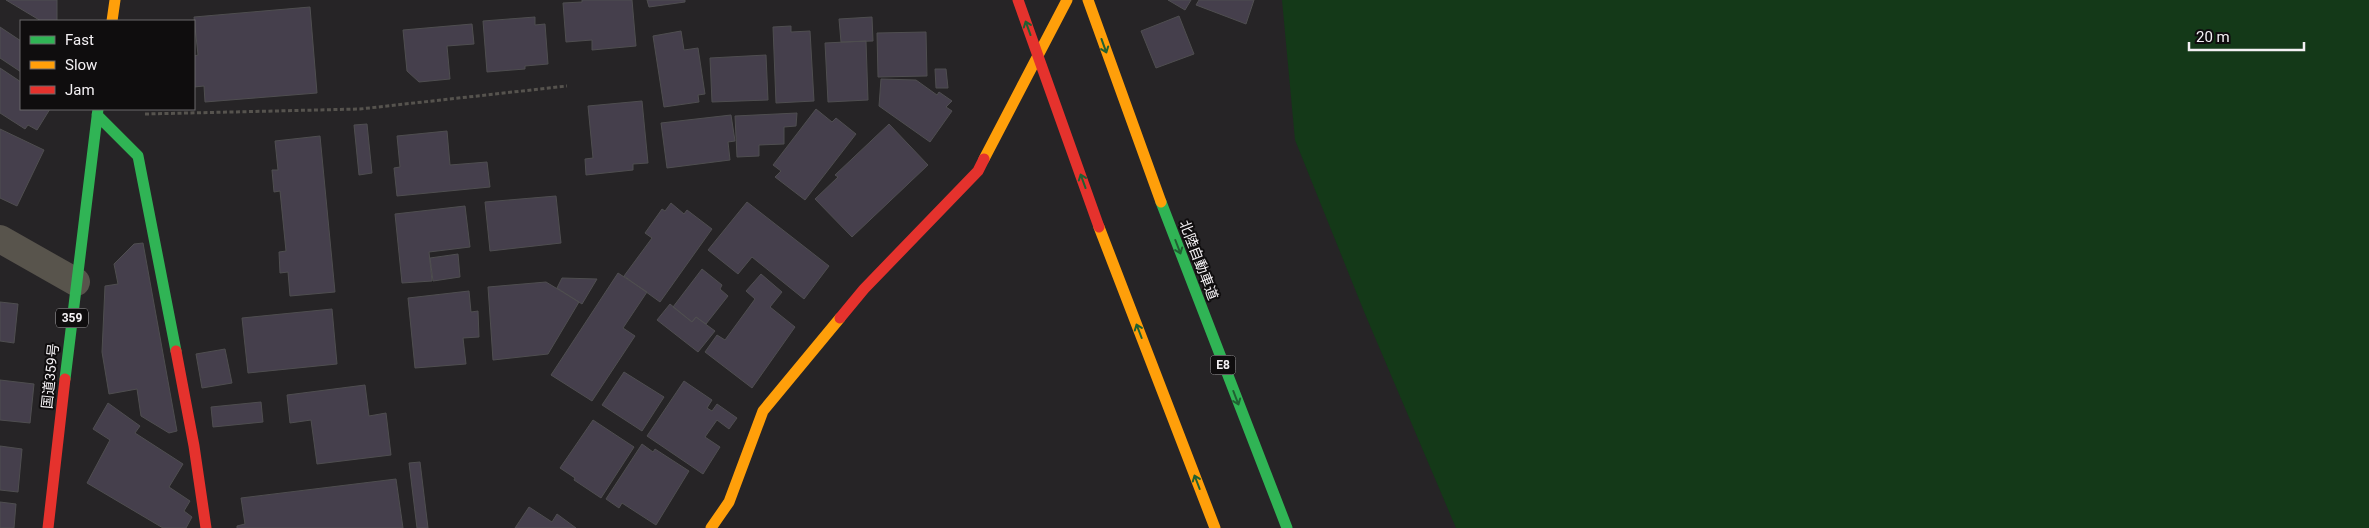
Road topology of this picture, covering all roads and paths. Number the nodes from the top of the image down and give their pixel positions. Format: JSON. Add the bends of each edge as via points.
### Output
{"nodes":[{"id":1,"x":115,"y":0,"type":"edge"},
{"id":2,"x":1018,"y":0,"type":"edge"},
{"id":3,"x":1067,"y":0,"type":"edge"},
{"id":4,"x":1088,"y":0,"type":"edge"},
{"id":5,"x":112,"y":20,"type":"edge"},
{"id":6,"x":567,"y":86,"type":"dead end"},
{"id":7,"x":97,"y":112,"type":"edge"},
{"id":8,"x":0,"y":239,"type":"edge"},
{"id":9,"x":76,"y":282,"type":"junction"},
{"id":10,"x":48,"y":528,"type":"edge"},
{"id":11,"x":206,"y":528,"type":"edge"},
{"id":12,"x":712,"y":528,"type":"edge"},
{"id":13,"x":1215,"y":528,"type":"edge"},
{"id":14,"x":1287,"y":528,"type":"edge"}],
"edges":[{"from":1,"to":5,"type":"main road"},
{"from":13,"to":2,"type":"main road","one_way":true,"bridge":true,"via":[[1099,227]]},
{"from":3,"to":12,"type":"main road","via":[[978,171],[864,289],[763,412],[729,502]]},
{"from":4,"to":14,"type":"main road","name":"北陸自動車道","number":"E8","one_way":true,"via":[[1160,201]]},
{"from":6,"to":7,"type":"path","via":[[360,109]]},
{"from":7,"to":9,"type":"main road","name":"国道359号","number":"359"},
{"from":7,"to":11,"type":"main road","via":[[138,156],[194,446]]},
{"from":8,"to":9,"type":"street"},
{"from":9,"to":10,"type":"main road","name":"国道359号","number":"359"}]}
